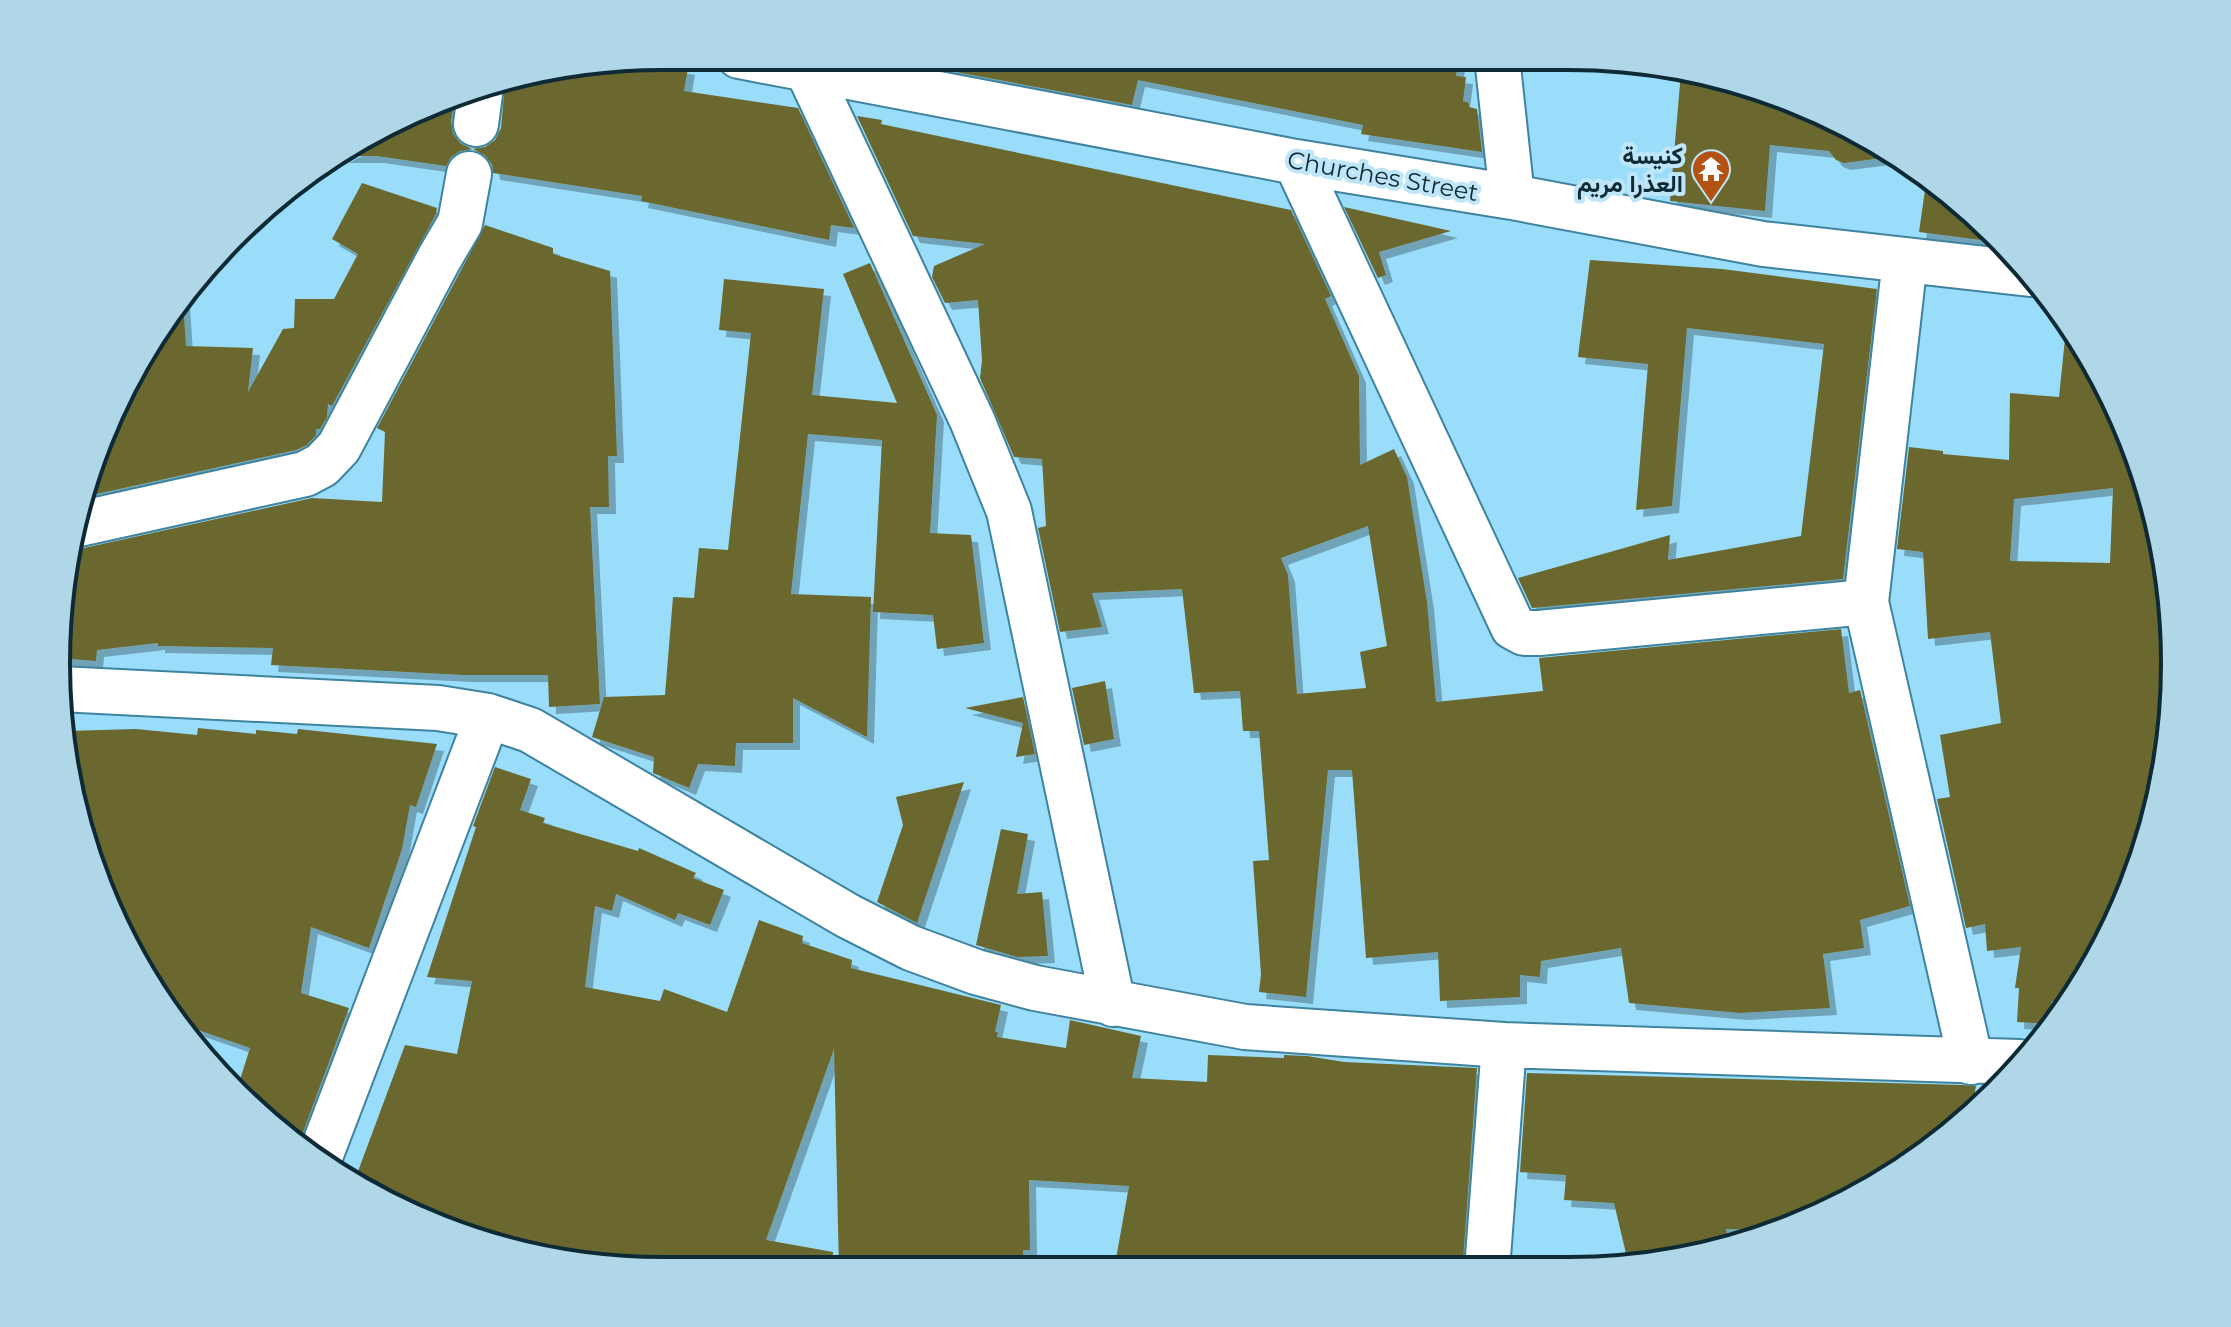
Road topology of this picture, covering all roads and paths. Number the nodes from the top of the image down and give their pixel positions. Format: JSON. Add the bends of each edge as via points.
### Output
{"nodes":[{"id":1,"x":807,"y":70,"type":"edge"},
{"id":2,"x":812,"y":70,"type":"edge"},
{"id":3,"x":1498,"y":70,"type":"edge"},
{"id":4,"x":1296,"y":162,"type":"junction"},
{"id":5,"x":469,"y":174,"type":"dead end"},
{"id":6,"x":1512,"y":197,"type":"junction"},
{"id":7,"x":1905,"y":260,"type":"junction"},
{"id":8,"x":2014,"y":272,"type":"edge"},
{"id":9,"x":87,"y":522,"type":"edge"},
{"id":10,"x":1866,"y":602,"type":"junction"},
{"id":11,"x":71,"y":690,"type":"edge"},
{"id":12,"x":488,"y":716,"type":"junction"},
{"id":13,"x":1113,"y":1004,"type":"junction"},
{"id":14,"x":1504,"y":1045,"type":"junction"},
{"id":15,"x":1971,"y":1062,"type":"junction"},
{"id":16,"x":2007,"y":1062,"type":"edge"},
{"id":17,"x":323,"y":1149,"type":"edge"},
{"id":18,"x":1488,"y":1257,"type":"edge"}],
"edges":[{"from":1,"to":13,"type":"street","via":[[972,420],[1009,511]]},
{"from":2,"to":4,"type":"street","name":"Churches Street"},
{"from":3,"to":6,"type":"street"},
{"from":4,"to":6,"type":"street","name":"Churches Street"},
{"from":4,"to":10,"type":"street","via":[[1513,627],[1539,633]]},
{"from":5,"to":9,"type":"street","via":[[460,223],[339,447],[322,465],[287,479]]},
{"from":6,"to":7,"type":"street","name":"Churches Street","via":[[1763,244]]},
{"from":7,"to":8,"type":"street","name":"Churches Street"},
{"from":7,"to":10,"type":"street"},
{"from":10,"to":15,"type":"street"},
{"from":11,"to":12,"type":"street","via":[[438,708]]},
{"from":12,"to":13,"type":"street","via":[[530,730],[581,757],[911,948],[976,972]]},
{"from":12,"to":17,"type":"street"},
{"from":13,"to":14,"type":"street","via":[[1245,1027]]},
{"from":14,"to":15,"type":"street"},
{"from":14,"to":18,"type":"street"},
{"from":15,"to":16,"type":"street"}]}
